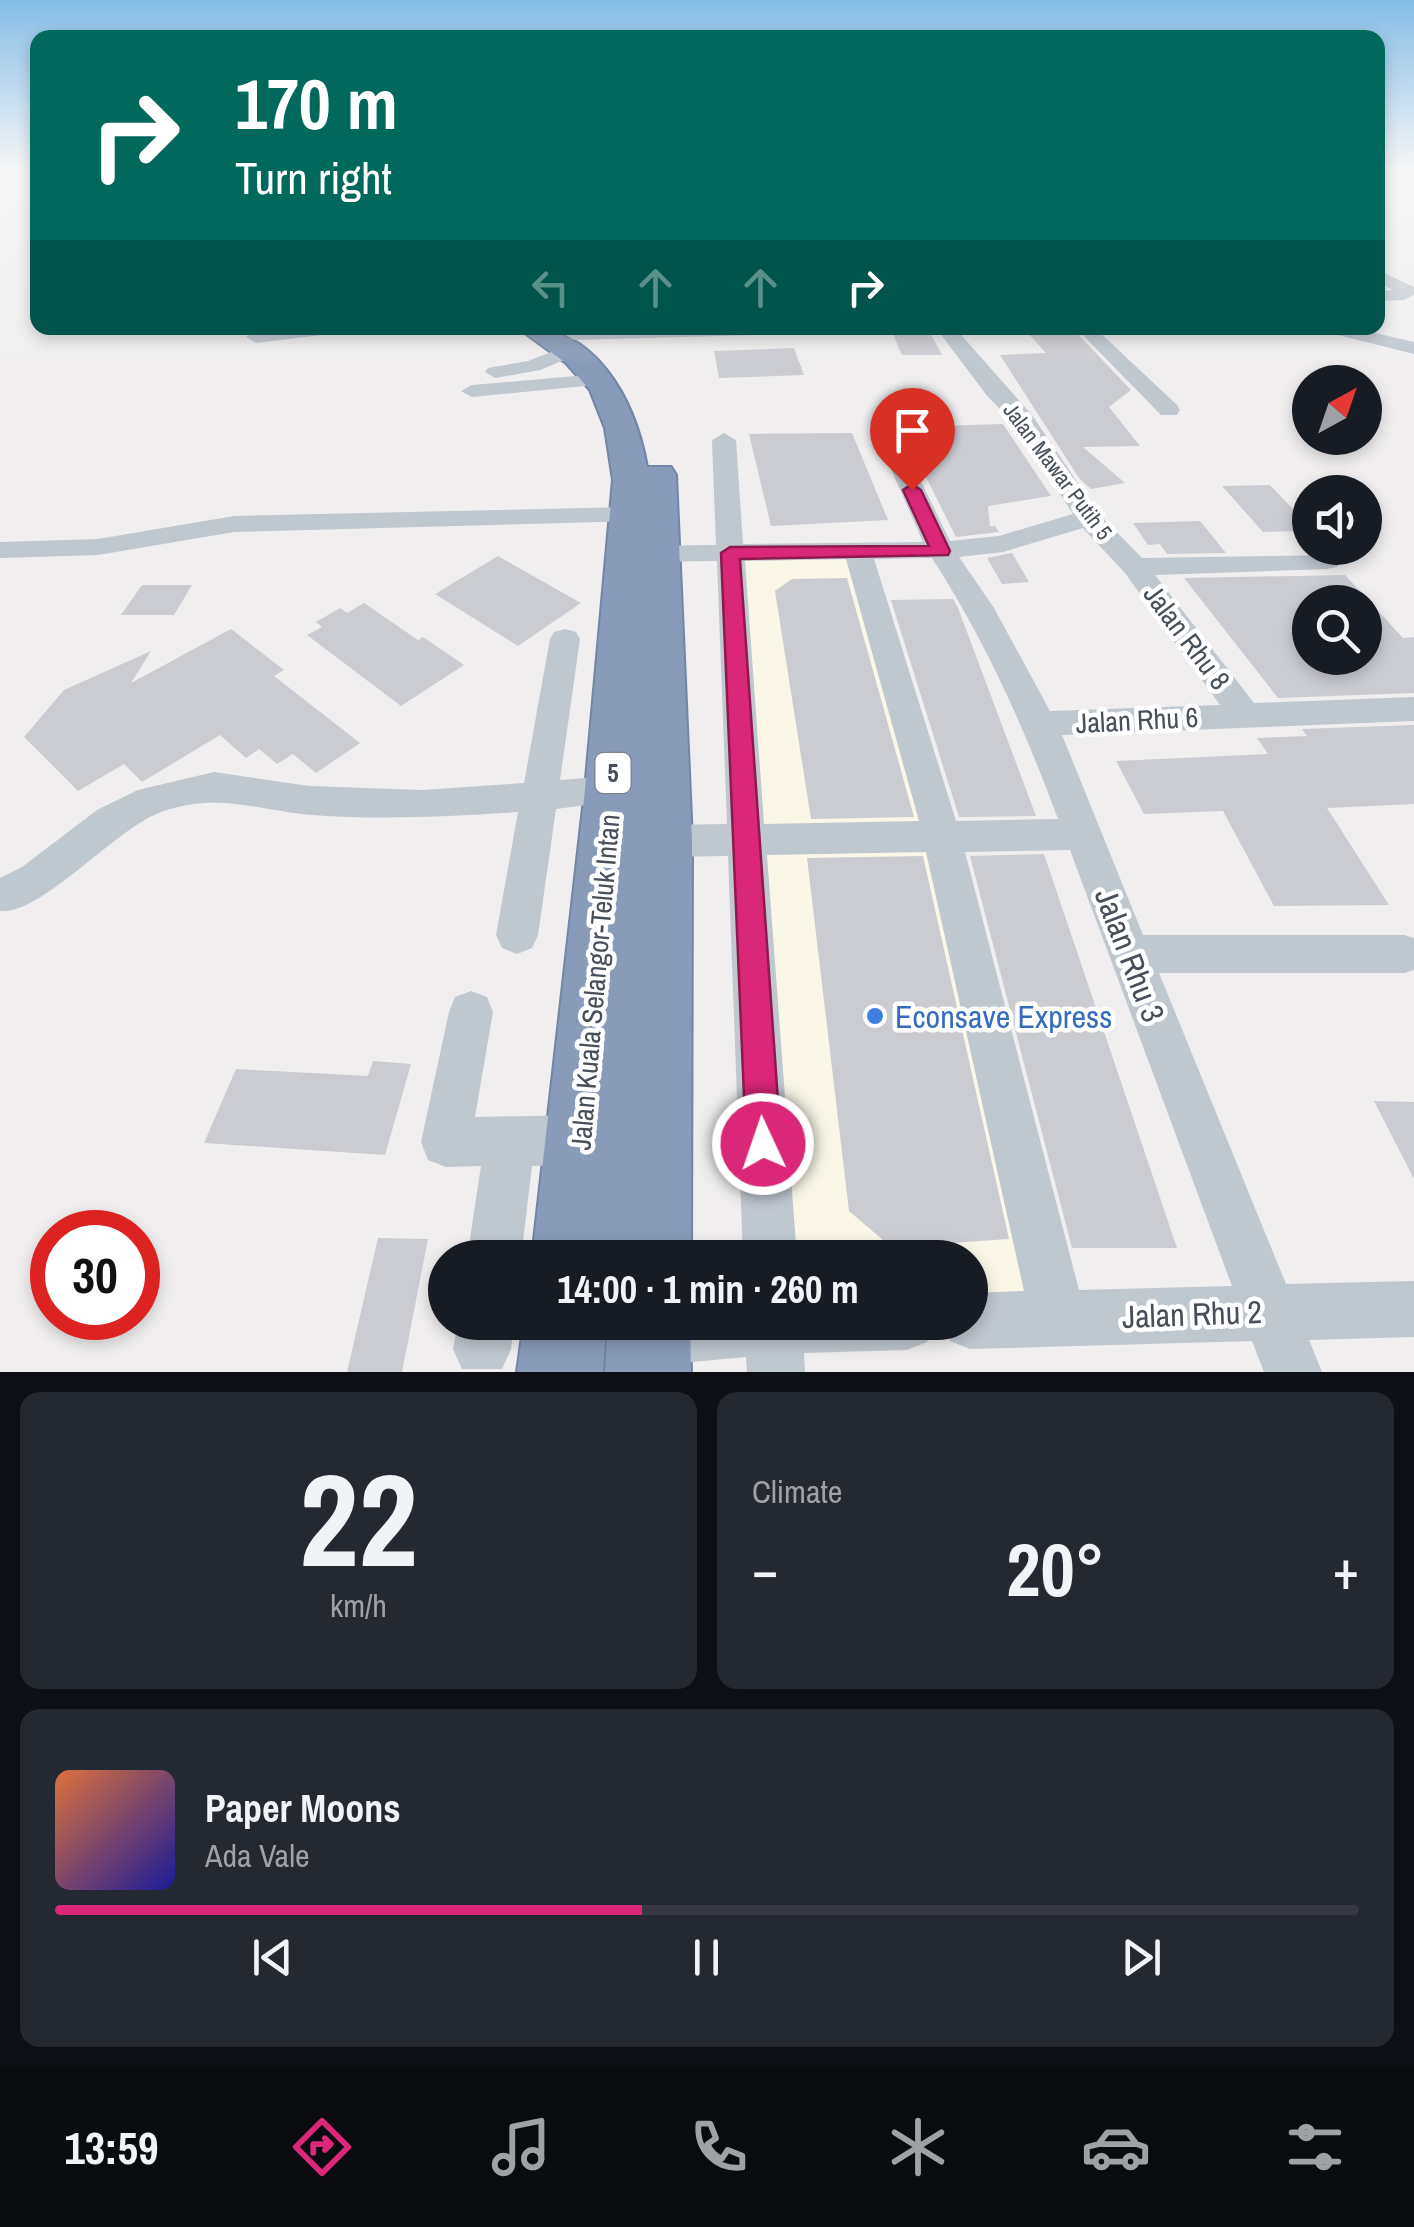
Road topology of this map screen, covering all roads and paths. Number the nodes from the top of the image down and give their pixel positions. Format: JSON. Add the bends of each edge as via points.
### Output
{"nodes":[{"id":1,"x":1385,"y":258,"type":"edge"},
{"id":2,"x":1402,"y":266,"type":"dead end"},
{"id":3,"x":1385,"y":278,"type":"edge"},
{"id":4,"x":1385,"y":295,"type":"edge"},
{"id":5,"x":1414,"y":313,"type":"edge"},
{"id":6,"x":1385,"y":314,"type":"edge"},
{"id":7,"x":272,"y":335,"type":"edge"},
{"id":8,"x":650,"y":335,"type":"edge"},
{"id":9,"x":950,"y":335,"type":"edge"},
{"id":10,"x":1092,"y":335,"type":"edge"},
{"id":11,"x":1361,"y":335,"type":"edge"},
{"id":12,"x":256,"y":337,"type":"dead end"},
{"id":13,"x":577,"y":340,"type":"edge"},
{"id":14,"x":1414,"y":348,"type":"edge"},
{"id":15,"x":1168,"y":410,"type":"dead end"},
{"id":16,"x":884,"y":428,"type":"dead end"},
{"id":17,"x":724,"y":440,"type":"dead end"},
{"id":18,"x":1088,"y":518,"type":"junction"},
{"id":19,"x":639,"y":541,"type":"junction"},
{"id":20,"x":0,"y":550,"type":"edge"},
{"id":21,"x":941,"y":551,"type":"junction"},
{"id":22,"x":858,"y":552,"type":"junction"},
{"id":23,"x":730,"y":553,"type":"junction"},
{"id":24,"x":1292,"y":562,"type":"edge"},
{"id":25,"x":1135,"y":567,"type":"junction"},
{"id":26,"x":565,"y":640,"type":"dead end"},
{"id":27,"x":1414,"y":709,"type":"edge"},
{"id":28,"x":1245,"y":715,"type":"junction"},
{"id":29,"x":1040,"y":724,"type":"junction"},
{"id":30,"x":612,"y":790,"type":"junction"},
{"id":31,"x":541,"y":796,"type":"junction"},
{"id":32,"x":1083,"y":834,"type":"junction"},
{"id":33,"x":942,"y":837,"type":"junction"},
{"id":34,"x":664,"y":841,"type":"junction"},
{"id":35,"x":746,"y":841,"type":"junction"},
{"id":36,"x":5,"y":895,"type":"dead end"},
{"id":37,"x":517,"y":935,"type":"dead end"},
{"id":38,"x":1130,"y":954,"type":"junction"},
{"id":39,"x":1404,"y":954,"type":"dead end"},
{"id":40,"x":472,"y":1012,"type":"dead end"},
{"id":41,"x":581,"y":1140,"type":"junction"},
{"id":42,"x":510,"y":1142,"type":"junction"},
{"id":43,"x":496,"y":1240,"type":"edge"},
{"id":44,"x":573,"y":1240,"type":"edge"},
{"id":45,"x":652,"y":1240,"type":"edge"},
{"id":46,"x":769,"y":1240,"type":"edge"},
{"id":47,"x":1414,"y":1309,"type":"edge"},
{"id":48,"x":1269,"y":1311,"type":"junction"},
{"id":49,"x":1058,"y":1318,"type":"junction"},
{"id":50,"x":988,"y":1320,"type":"edge"},
{"id":51,"x":563,"y":1340,"type":"edge"},
{"id":52,"x":560,"y":1372,"type":"edge"},
{"id":53,"x":1294,"y":1372,"type":"edge"}],
"edges":[{"from":1,"to":2,"type":"street"},
{"from":3,"to":4,"type":"street","via":[[1408,290]]},
{"from":5,"to":6,"type":"street"},
{"from":7,"to":12,"type":"street"},
{"from":8,"to":13,"type":"street"},
{"from":9,"to":18,"type":"street","name":"Jalan Mawar Putih 5","via":[[1024,420]]},
{"from":10,"to":15,"type":"street"},
{"from":11,"to":14,"type":"street"},
{"from":13,"to":13,"type":"street","via":[[474,383],[533,366]]},
{"from":13,"to":19,"type":"highway","name":"Jalan Kuala Selangor-Teluk Intan","number":"5","via":[[625,428]]},
{"from":16,"to":21,"type":"street","name":"Jalan Rhu 3"},
{"from":17,"to":23,"type":"street"},
{"from":18,"to":21,"type":"street","via":[[1003,544]]},
{"from":18,"to":25,"type":"street","name":"Jalan Mawar Putih 5"},
{"from":19,"to":20,"type":"street","via":[[234,524],[98,547]]},
{"from":19,"to":23,"type":"street"},
{"from":19,"to":30,"type":"highway","name":"Jalan Kuala Selangor-Teluk Intan","number":"5"},
{"from":19,"to":34,"type":"highway","name":"Jalan Kuala Selangor-Teluk Intan","number":"5"},
{"from":21,"to":22,"type":"street"},
{"from":21,"to":29,"type":"street","name":"Jalan Rhu 3"},
{"from":22,"to":23,"type":"street"},
{"from":22,"to":33,"type":"street"},
{"from":23,"to":35,"type":"street"},
{"from":24,"to":25,"type":"street","name":"Jalan Rhu 8"},
{"from":25,"to":28,"type":"street","name":"Jalan Rhu 8"},
{"from":26,"to":31,"type":"street"},
{"from":27,"to":28,"type":"street","name":"Jalan Rhu 6"},
{"from":28,"to":29,"type":"street","name":"Jalan Rhu 6"},
{"from":29,"to":32,"type":"street","name":"Jalan Rhu 3"},
{"from":30,"to":31,"type":"street"},
{"from":30,"to":41,"type":"highway","name":"Jalan Kuala Selangor-Teluk Intan","number":"5"},
{"from":31,"to":36,"type":"street","via":[[422,805],[309,800],[214,786],[151,800],[110,821]]},
{"from":31,"to":37,"type":"street"},
{"from":32,"to":33,"type":"street"},
{"from":32,"to":38,"type":"street","name":"Jalan Rhu 3"},
{"from":33,"to":35,"type":"street"},
{"from":33,"to":49,"type":"street"},
{"from":34,"to":35,"type":"street"},
{"from":34,"to":45,"type":"highway","name":"Jalan Kuala Selangor-Teluk Intan","number":"5"},
{"from":35,"to":46,"type":"street"},
{"from":38,"to":39,"type":"street"},
{"from":38,"to":48,"type":"street","name":"Jalan Rhu 3"},
{"from":40,"to":42,"type":"street","via":[[446,1142]]},
{"from":41,"to":42,"type":"street"},
{"from":41,"to":44,"type":"highway","name":"Jalan Kuala Selangor-Teluk Intan","number":"5"},
{"from":42,"to":43,"type":"street"},
{"from":47,"to":48,"type":"street","name":"Jalan Rhu 2"},
{"from":48,"to":49,"type":"street","name":"Jalan Rhu 2"},
{"from":48,"to":53,"type":"street","name":"Jalan Rhu 3"},
{"from":49,"to":50,"type":"street","name":"Jalan Rhu 2"},
{"from":51,"to":52,"type":"highway"}]}
